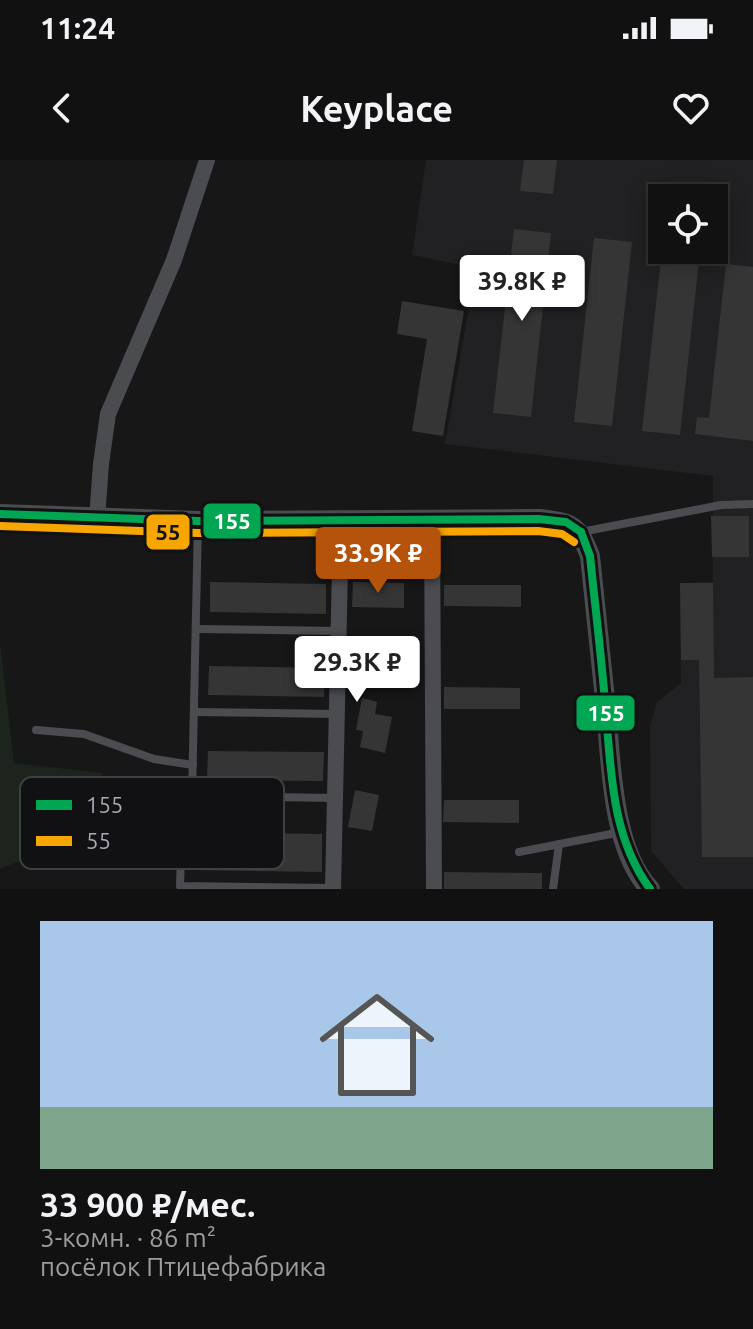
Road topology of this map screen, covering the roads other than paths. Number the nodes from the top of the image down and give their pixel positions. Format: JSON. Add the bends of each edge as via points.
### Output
{"nodes":[{"id":1,"x":207,"y":160,"type":"edge"},
{"id":2,"x":753,"y":504,"type":"edge"},
{"id":3,"x":0,"y":514,"type":"edge"},
{"id":4,"x":97,"y":519,"type":"junction"},
{"id":5,"x":432,"y":520,"type":"junction"},
{"id":6,"x":198,"y":521,"type":"junction"},
{"id":7,"x":341,"y":521,"type":"junction"},
{"id":8,"x":581,"y":532,"type":"junction"},
{"id":9,"x":196,"y":629,"type":"junction"},
{"id":10,"x":338,"y":631,"type":"junction"},
{"id":11,"x":194,"y":712,"type":"junction"},
{"id":12,"x":337,"y":714,"type":"junction"},
{"id":13,"x":36,"y":730,"type":"dead end"},
{"id":14,"x":193,"y":765,"type":"junction"},
{"id":15,"x":193,"y":777,"type":"edge"},
{"id":16,"x":284,"y":797,"type":"edge"},
{"id":17,"x":335,"y":798,"type":"junction"},
{"id":18,"x":622,"y":832,"type":"junction"},
{"id":19,"x":559,"y":844,"type":"junction"},
{"id":20,"x":519,"y":852,"type":"dead end"},
{"id":21,"x":181,"y":869,"type":"edge"},
{"id":22,"x":333,"y":888,"type":"edge"},
{"id":23,"x":434,"y":889,"type":"edge"},
{"id":24,"x":553,"y":889,"type":"edge"},
{"id":25,"x":650,"y":889,"type":"edge"}],
"edges":[{"from":1,"to":4,"type":"street","via":[[174,260],[108,414]]},
{"from":2,"to":8,"type":"lane","via":[[721,505]]},
{"from":3,"to":4,"type":"street"},
{"from":4,"to":6,"type":"street"},
{"from":5,"to":7,"type":"street"},
{"from":5,"to":8,"type":"street","via":[[539,519],[566,522]]},
{"from":5,"to":23,"type":"street"},
{"from":6,"to":7,"type":"street"},
{"from":6,"to":9,"type":"lane"},
{"from":7,"to":10,"type":"street"},
{"from":8,"to":18,"type":"street","via":[[590,556]]},
{"from":9,"to":10,"type":"lane"},
{"from":9,"to":11,"type":"lane"},
{"from":10,"to":12,"type":"street"},
{"from":11,"to":12,"type":"lane"},
{"from":11,"to":14,"type":"lane"},
{"from":12,"to":17,"type":"street"},
{"from":13,"to":14,"type":"lane","via":[[84,734],[154,759]]},
{"from":14,"to":15,"type":"lane"},
{"from":16,"to":17,"type":"lane"},
{"from":17,"to":22,"type":"street"},
{"from":18,"to":19,"type":"lane"},
{"from":18,"to":25,"type":"street"},
{"from":19,"to":20,"type":"lane"},
{"from":19,"to":24,"type":"lane"},
{"from":21,"to":22,"type":"lane","via":[[180,886]]}]}
